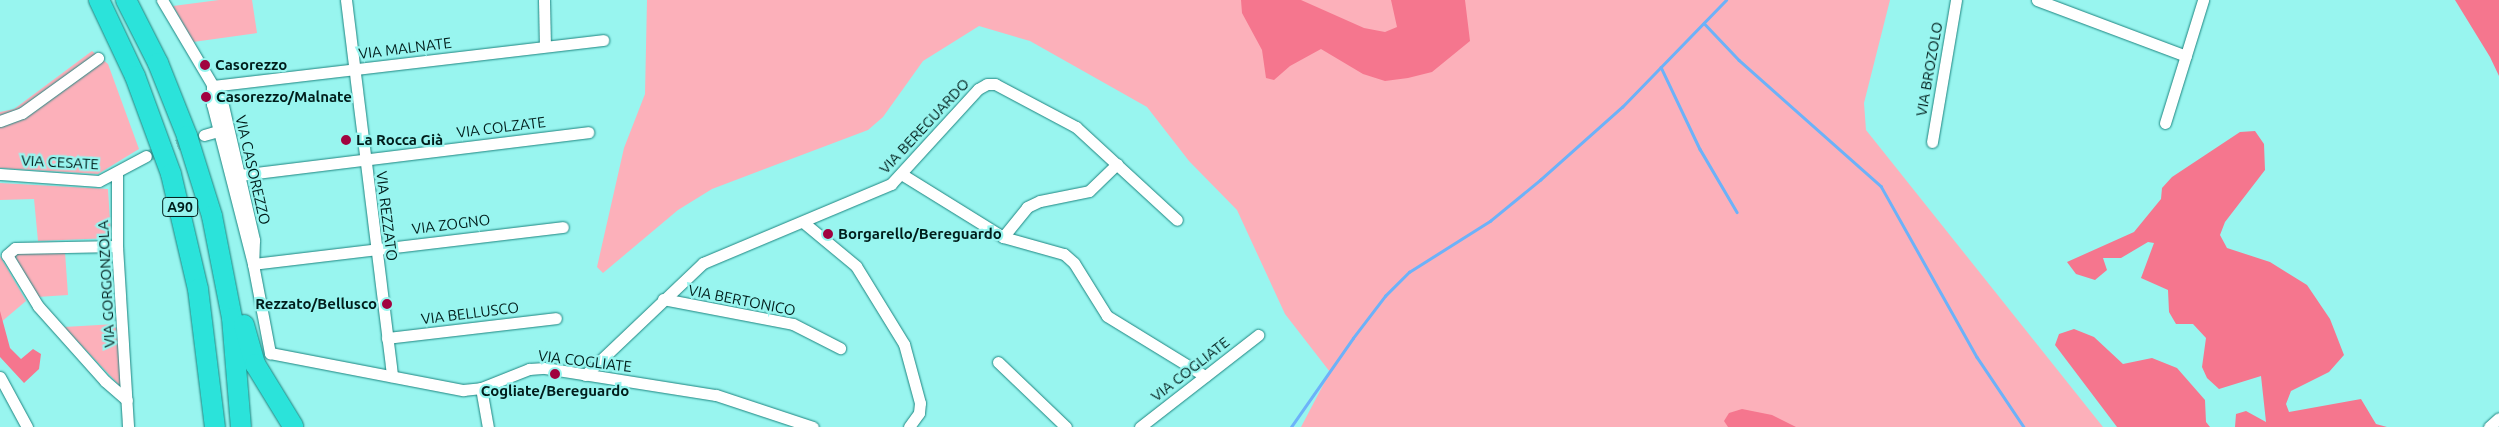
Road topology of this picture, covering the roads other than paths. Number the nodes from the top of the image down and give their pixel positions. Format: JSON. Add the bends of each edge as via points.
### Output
{"nodes":[{"id":1,"x":99,"y":0,"type":"edge"},
{"id":2,"x":126,"y":0,"type":"edge"},
{"id":3,"x":163,"y":0,"type":"edge"},
{"id":4,"x":346,"y":0,"type":"edge"},
{"id":5,"x":544,"y":0,"type":"edge"},
{"id":6,"x":1956,"y":0,"type":"edge"},
{"id":7,"x":2037,"y":0,"type":"edge"},
{"id":8,"x":2203,"y":0,"type":"edge"},
{"id":9,"x":603,"y":40,"type":"dead end"},
{"id":10,"x":545,"y":46,"type":"junction"},
{"id":11,"x":2186,"y":56,"type":"junction"},
{"id":12,"x":98,"y":58,"type":"dead end"},
{"id":13,"x":354,"y":69,"type":"junction"},
{"id":14,"x":212,"y":86,"type":"junction"},
{"id":15,"x":0,"y":122,"type":"edge"},
{"id":16,"x":2165,"y":123,"type":"dead end"},
{"id":17,"x":218,"y":131,"type":"junction"},
{"id":18,"x":588,"y":132,"type":"dead end"},
{"id":19,"x":204,"y":135,"type":"tunnel mouth"},
{"id":20,"x":1932,"y":142,"type":"dead end"},
{"id":21,"x":146,"y":156,"type":"tunnel mouth"},
{"id":22,"x":364,"y":159,"type":"junction"},
{"id":23,"x":1118,"y":164,"type":"junction"},
{"id":24,"x":0,"y":174,"type":"edge"},
{"id":25,"x":117,"y":174,"type":"junction"},
{"id":26,"x":903,"y":174,"type":"junction"},
{"id":27,"x":239,"y":175,"type":"junction"},
{"id":28,"x":212,"y":216,"type":"junction"},
{"id":29,"x":1177,"y":220,"type":"dead end"},
{"id":30,"x":803,"y":222,"type":"junction"},
{"id":31,"x":563,"y":227,"type":"dead end"},
{"id":32,"x":1003,"y":236,"type":"junction"},
{"id":33,"x":117,"y":246,"type":"junction"},
{"id":34,"x":376,"y":249,"type":"junction"},
{"id":35,"x":253,"y":264,"type":"junction"},
{"id":36,"x":663,"y":299,"type":"junction"},
{"id":37,"x":556,"y":318,"type":"dead end"},
{"id":38,"x":1258,"y":335,"type":"dead end"},
{"id":39,"x":387,"y":338,"type":"junction"},
{"id":40,"x":840,"y":348,"type":"dead end"},
{"id":41,"x":268,"y":349,"type":"joint"},
{"id":42,"x":998,"y":362,"type":"dead end"},
{"id":43,"x":585,"y":375,"type":"junction"},
{"id":44,"x":392,"y":376,"type":"junction"},
{"id":45,"x":1205,"y":376,"type":"junction"},
{"id":46,"x":0,"y":377,"type":"edge"},
{"id":47,"x":481,"y":388,"type":"junction"},
{"id":48,"x":127,"y":400,"type":"junction"},
{"id":49,"x":2499,"y":418,"type":"edge"},
{"id":50,"x":293,"y":426,"type":"dead end"},
{"id":51,"x":27,"y":427,"type":"edge"},
{"id":52,"x":128,"y":427,"type":"edge"},
{"id":53,"x":215,"y":427,"type":"edge"},
{"id":54,"x":241,"y":427,"type":"edge"},
{"id":55,"x":488,"y":427,"type":"edge"},
{"id":56,"x":813,"y":427,"type":"edge"},
{"id":57,"x":909,"y":427,"type":"edge"},
{"id":58,"x":1066,"y":427,"type":"edge"},
{"id":59,"x":1140,"y":427,"type":"edge"},
{"id":60,"x":2490,"y":427,"type":"edge"}],
"edges":[{"from":1,"to":53,"type":"highway","number":"A90","via":[[135,76],[171,174],[198,290]]},
{"from":2,"to":28,"type":"highway","number":"A90","via":[[158,63],[180,118]]},
{"from":3,"to":14,"type":"street","name":"VIA CASOREZZO"},
{"from":4,"to":13,"type":"street","name":"VIA REZZATO"},
{"from":5,"to":10,"type":"street"},
{"from":6,"to":20,"type":"street","name":"VIA BROZOLO"},
{"from":7,"to":11,"type":"street"},
{"from":8,"to":11,"type":"street"},
{"from":9,"to":10,"type":"street","name":"VIA MALNATE"},
{"from":10,"to":13,"type":"street","name":"VIA MALNATE"},
{"from":11,"to":16,"type":"street"},
{"from":12,"to":15,"type":"street","via":[[22,113]]},
{"from":13,"to":14,"type":"street","name":"VIA MALNATE"},
{"from":13,"to":22,"type":"street","name":"VIA REZZATO"},
{"from":14,"to":17,"type":"street","name":"VIA CASOREZZO"},
{"from":14,"to":27,"type":"street","name":"VIA CASOREZZO","via":[[223,104]]},
{"from":17,"to":19,"type":"street"},
{"from":17,"to":35,"type":"street","name":"VIA CASOREZZO"},
{"from":18,"to":22,"type":"street","name":"VIA COLZATE"},
{"from":21,"to":25,"type":"street"},
{"from":22,"to":27,"type":"street","name":"VIA COLZATE"},
{"from":22,"to":34,"type":"street","name":"VIA REZZATO"},
{"from":23,"to":26,"type":"street","name":"VIA BEREGUARDO","via":[[1068,122],[995,84],[987,84]]},
{"from":23,"to":29,"type":"street","name":"VIA BEREGUARDO"},
{"from":23,"to":32,"type":"street","via":[[1088,191],[1038,201],[1027,207]]},
{"from":24,"to":25,"type":"street","name":"VIA CESATE","via":[[99,182]]},
{"from":25,"to":33,"type":"street","name":"VIA GORGONZOLA"},
{"from":26,"to":30,"type":"street","name":"VIA BEREGUARDO","via":[[878,192]]},
{"from":26,"to":32,"type":"street"},
{"from":27,"to":35,"type":"street","name":"VIA CASOREZZO","via":[[254,240]]},
{"from":28,"to":50,"type":"highway","via":[[230,255],[252,357]]},
{"from":28,"to":54,"type":"highway","number":"A90","via":[[232,318]]},
{"from":30,"to":36,"type":"street","name":"VIA BEREGUARDO","via":[[706,261]]},
{"from":30,"to":57,"type":"street","via":[[856,266],[904,344],[920,403],[919,413]]},
{"from":31,"to":34,"type":"street","name":"VIA ZOGNO"},
{"from":32,"to":45,"type":"street","via":[[1064,254],[1074,263],[1107,316]]},
{"from":33,"to":48,"type":"street","name":"VIA GORGONZOLA"},
{"from":33,"to":48,"type":"street","via":[[15,248],[9,251],[10,261],[31,297],[105,381]]},
{"from":34,"to":35,"type":"street","name":"VIA ZOGNO"},
{"from":34,"to":39,"type":"street","name":"VIA REZZATO"},
{"from":35,"to":41,"type":"street","name":"VIA CASOREZZO"},
{"from":36,"to":40,"type":"street","name":"VIA BERTONICO","via":[[793,324]]},
{"from":36,"to":43,"type":"street","name":"VIA BEREGUARDO"},
{"from":37,"to":39,"type":"street","name":"VIA BELLUSCO"},
{"from":38,"to":45,"type":"street","name":"VIA COGLIATE"},
{"from":39,"to":44,"type":"street","name":"VIA REZZATO"},
{"from":41,"to":44,"type":"street","name":"VIA COGLIATE","via":[[272,353]]},
{"from":42,"to":58,"type":"street"},
{"from":43,"to":47,"type":"street","name":"VIA COGLIATE","via":[[533,368]]},
{"from":43,"to":56,"type":"street","name":"VIA COGLIATE","via":[[721,397]]},
{"from":44,"to":47,"type":"street","name":"VIA COGLIATE","via":[[458,390]]},
{"from":45,"to":59,"type":"street","name":"VIA COGLIATE"},
{"from":46,"to":51,"type":"street"},
{"from":47,"to":55,"type":"street"},
{"from":48,"to":52,"type":"street","name":"VIA GORGONZOLA"},
{"from":49,"to":60,"type":"street"}]}
